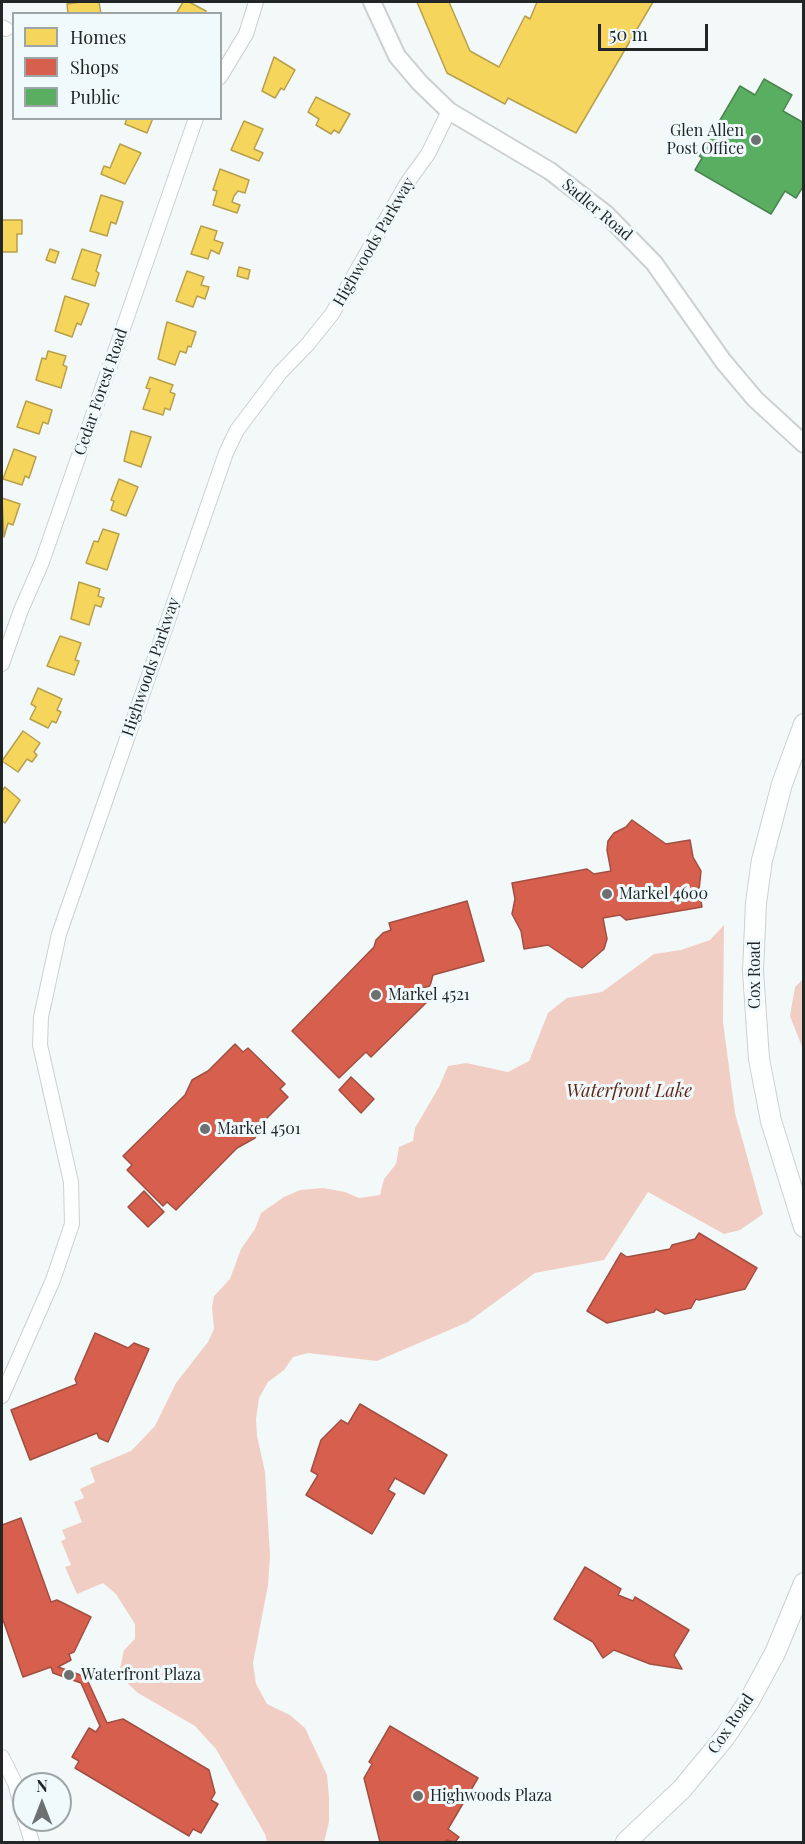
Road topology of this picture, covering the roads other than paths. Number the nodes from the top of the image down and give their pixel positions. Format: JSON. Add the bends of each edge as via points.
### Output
{"nodes":[{"id":1,"x":256,"y":2,"type":"edge"},
{"id":2,"x":372,"y":2,"type":"edge"},
{"id":3,"x":222,"y":74,"type":"edge"},
{"id":4,"x":449,"y":111,"type":"junction"},
{"id":5,"x":195,"y":120,"type":"edge"},
{"id":6,"x":804,"y":444,"type":"edge"},
{"id":7,"x":2,"y":664,"type":"edge"},
{"id":8,"x":804,"y":724,"type":"edge"},
{"id":9,"x":804,"y":1227,"type":"edge"},
{"id":10,"x":2,"y":1396,"type":"edge"},
{"id":11,"x":804,"y":1583,"type":"edge"},
{"id":12,"x":2,"y":1757,"type":"edge"},
{"id":13,"x":12,"y":1777,"type":"edge"},
{"id":14,"x":626,"y":1842,"type":"edge"}],
"edges":[{"from":1,"to":3,"type":"street","via":[[246,34]]},
{"from":2,"to":4,"type":"street","name":"Sadler Road","via":[[397,56]]},
{"from":4,"to":6,"type":"street","name":"Sadler Road","via":[[550,171],[606,214],[654,263],[754,399]]},
{"from":4,"to":10,"type":"street","name":"Highwoods Parkway","via":[[428,154],[332,314],[250,411],[226,453],[59,934],[41,1017],[40,1045],[73,1200],[72,1224],[53,1280]]},
{"from":5,"to":7,"type":"street","name":"Cedar Forest Road","via":[[42,562]]},
{"from":8,"to":9,"type":"main road","name":"Cox Road","via":[[782,784],[762,860],[753,971],[758,1049],[771,1121]]},
{"from":11,"to":14,"type":"main road","name":"Cox Road","via":[[775,1653],[725,1737],[682,1788]]},
{"from":12,"to":13,"type":"street"}]}
